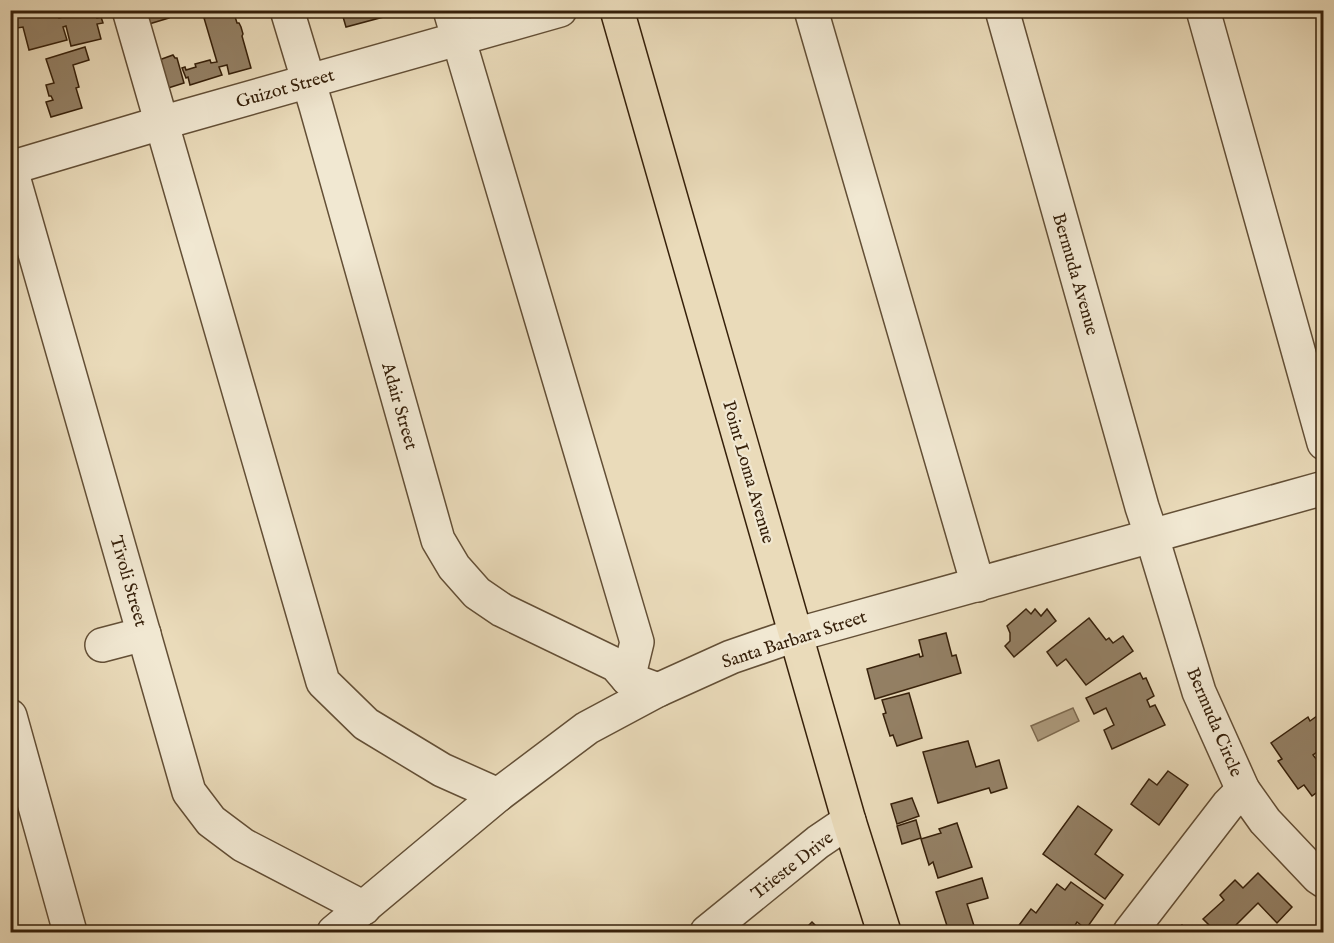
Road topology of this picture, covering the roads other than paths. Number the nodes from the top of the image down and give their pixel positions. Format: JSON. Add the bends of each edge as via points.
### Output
{"nodes":[{"id":1,"x":129,"y":10,"type":"edge"},
{"id":2,"x":287,"y":10,"type":"edge"},
{"id":3,"x":560,"y":10,"type":"edge"},
{"id":4,"x":617,"y":10,"type":"edge"},
{"id":5,"x":811,"y":10,"type":"edge"},
{"id":6,"x":1002,"y":10,"type":"edge"},
{"id":7,"x":1203,"y":10,"type":"edge"},
{"id":8,"x":454,"y":25,"type":"edge"},
{"id":9,"x":308,"y":82,"type":"junction"},
{"id":10,"x":161,"y":123,"type":"junction"},
{"id":11,"x":11,"y":167,"type":"edge"},
{"id":12,"x":1323,"y":443,"type":"edge"},
{"id":13,"x":1323,"y":488,"type":"edge"},
{"id":14,"x":1152,"y":537,"type":"junction"},
{"id":15,"x":978,"y":585,"type":"junction"},
{"id":16,"x":144,"y":634,"type":"junction"},
{"id":17,"x":795,"y":635,"type":"junction"},
{"id":18,"x":102,"y":645,"type":"dead end"},
{"id":19,"x":643,"y":685,"type":"junction"},
{"id":20,"x":10,"y":716,"type":"edge"},
{"id":21,"x":1243,"y":790,"type":"junction"},
{"id":22,"x":498,"y":795,"type":"junction"},
{"id":23,"x":849,"y":821,"type":"junction"},
{"id":24,"x":1323,"y":881,"type":"edge"},
{"id":25,"x":364,"y":908,"type":"junction"},
{"id":26,"x":70,"y":933,"type":"edge"},
{"id":27,"x":334,"y":933,"type":"edge"},
{"id":28,"x":707,"y":933,"type":"edge"},
{"id":29,"x":884,"y":933,"type":"edge"},
{"id":30,"x":1130,"y":933,"type":"edge"}],
"edges":[{"from":1,"to":10,"type":"street"},
{"from":2,"to":9,"type":"street","name":"Adair Street"},
{"from":3,"to":8,"type":"street","name":"Guizot Street"},
{"from":4,"to":17,"type":"main road","name":"Point Loma Avenue"},
{"from":5,"to":15,"type":"street"},
{"from":6,"to":14,"type":"street","name":"Bermuda Avenue"},
{"from":7,"to":12,"type":"street"},
{"from":8,"to":9,"type":"street","name":"Guizot Street"},
{"from":8,"to":19,"type":"street","via":[[637,642]]},
{"from":9,"to":10,"type":"street","name":"Guizot Street"},
{"from":9,"to":19,"type":"street","name":"Adair Street","via":[[438,540],[454,567],[477,593],[502,610],[616,665]]},
{"from":10,"to":11,"type":"street","name":"Guizot Street"},
{"from":10,"to":22,"type":"street","via":[[323,682],[366,724],[442,770]]},
{"from":11,"to":16,"type":"street","name":"Tivoli Street"},
{"from":13,"to":14,"type":"street","name":"Santa Barbara Street"},
{"from":14,"to":15,"type":"street","name":"Santa Barbara Street"},
{"from":14,"to":21,"type":"street","name":"Bermuda Circle","via":[[1199,692]]},
{"from":15,"to":17,"type":"street","name":"Santa Barbara Street"},
{"from":16,"to":18,"type":"street"},
{"from":16,"to":25,"type":"street","name":"Tivoli Street","via":[[189,792],[211,821],[243,845]]},
{"from":17,"to":19,"type":"street","name":"Santa Barbara Street"},
{"from":17,"to":23,"type":"main road","name":"Point Loma Avenue"},
{"from":19,"to":22,"type":"street","name":"Santa Barbara Street"},
{"from":20,"to":26,"type":"street"},
{"from":21,"to":24,"type":"street","name":"Bermuda Circle","via":[[1264,821]]},
{"from":21,"to":30,"type":"street"},
{"from":22,"to":25,"type":"street","name":"Santa Barbara Street"},
{"from":23,"to":28,"type":"street","name":"Trieste Drive"},
{"from":23,"to":29,"type":"main road","name":"Point Loma Avenue"},
{"from":25,"to":27,"type":"street","name":"Santa Barbara Street"}]}
